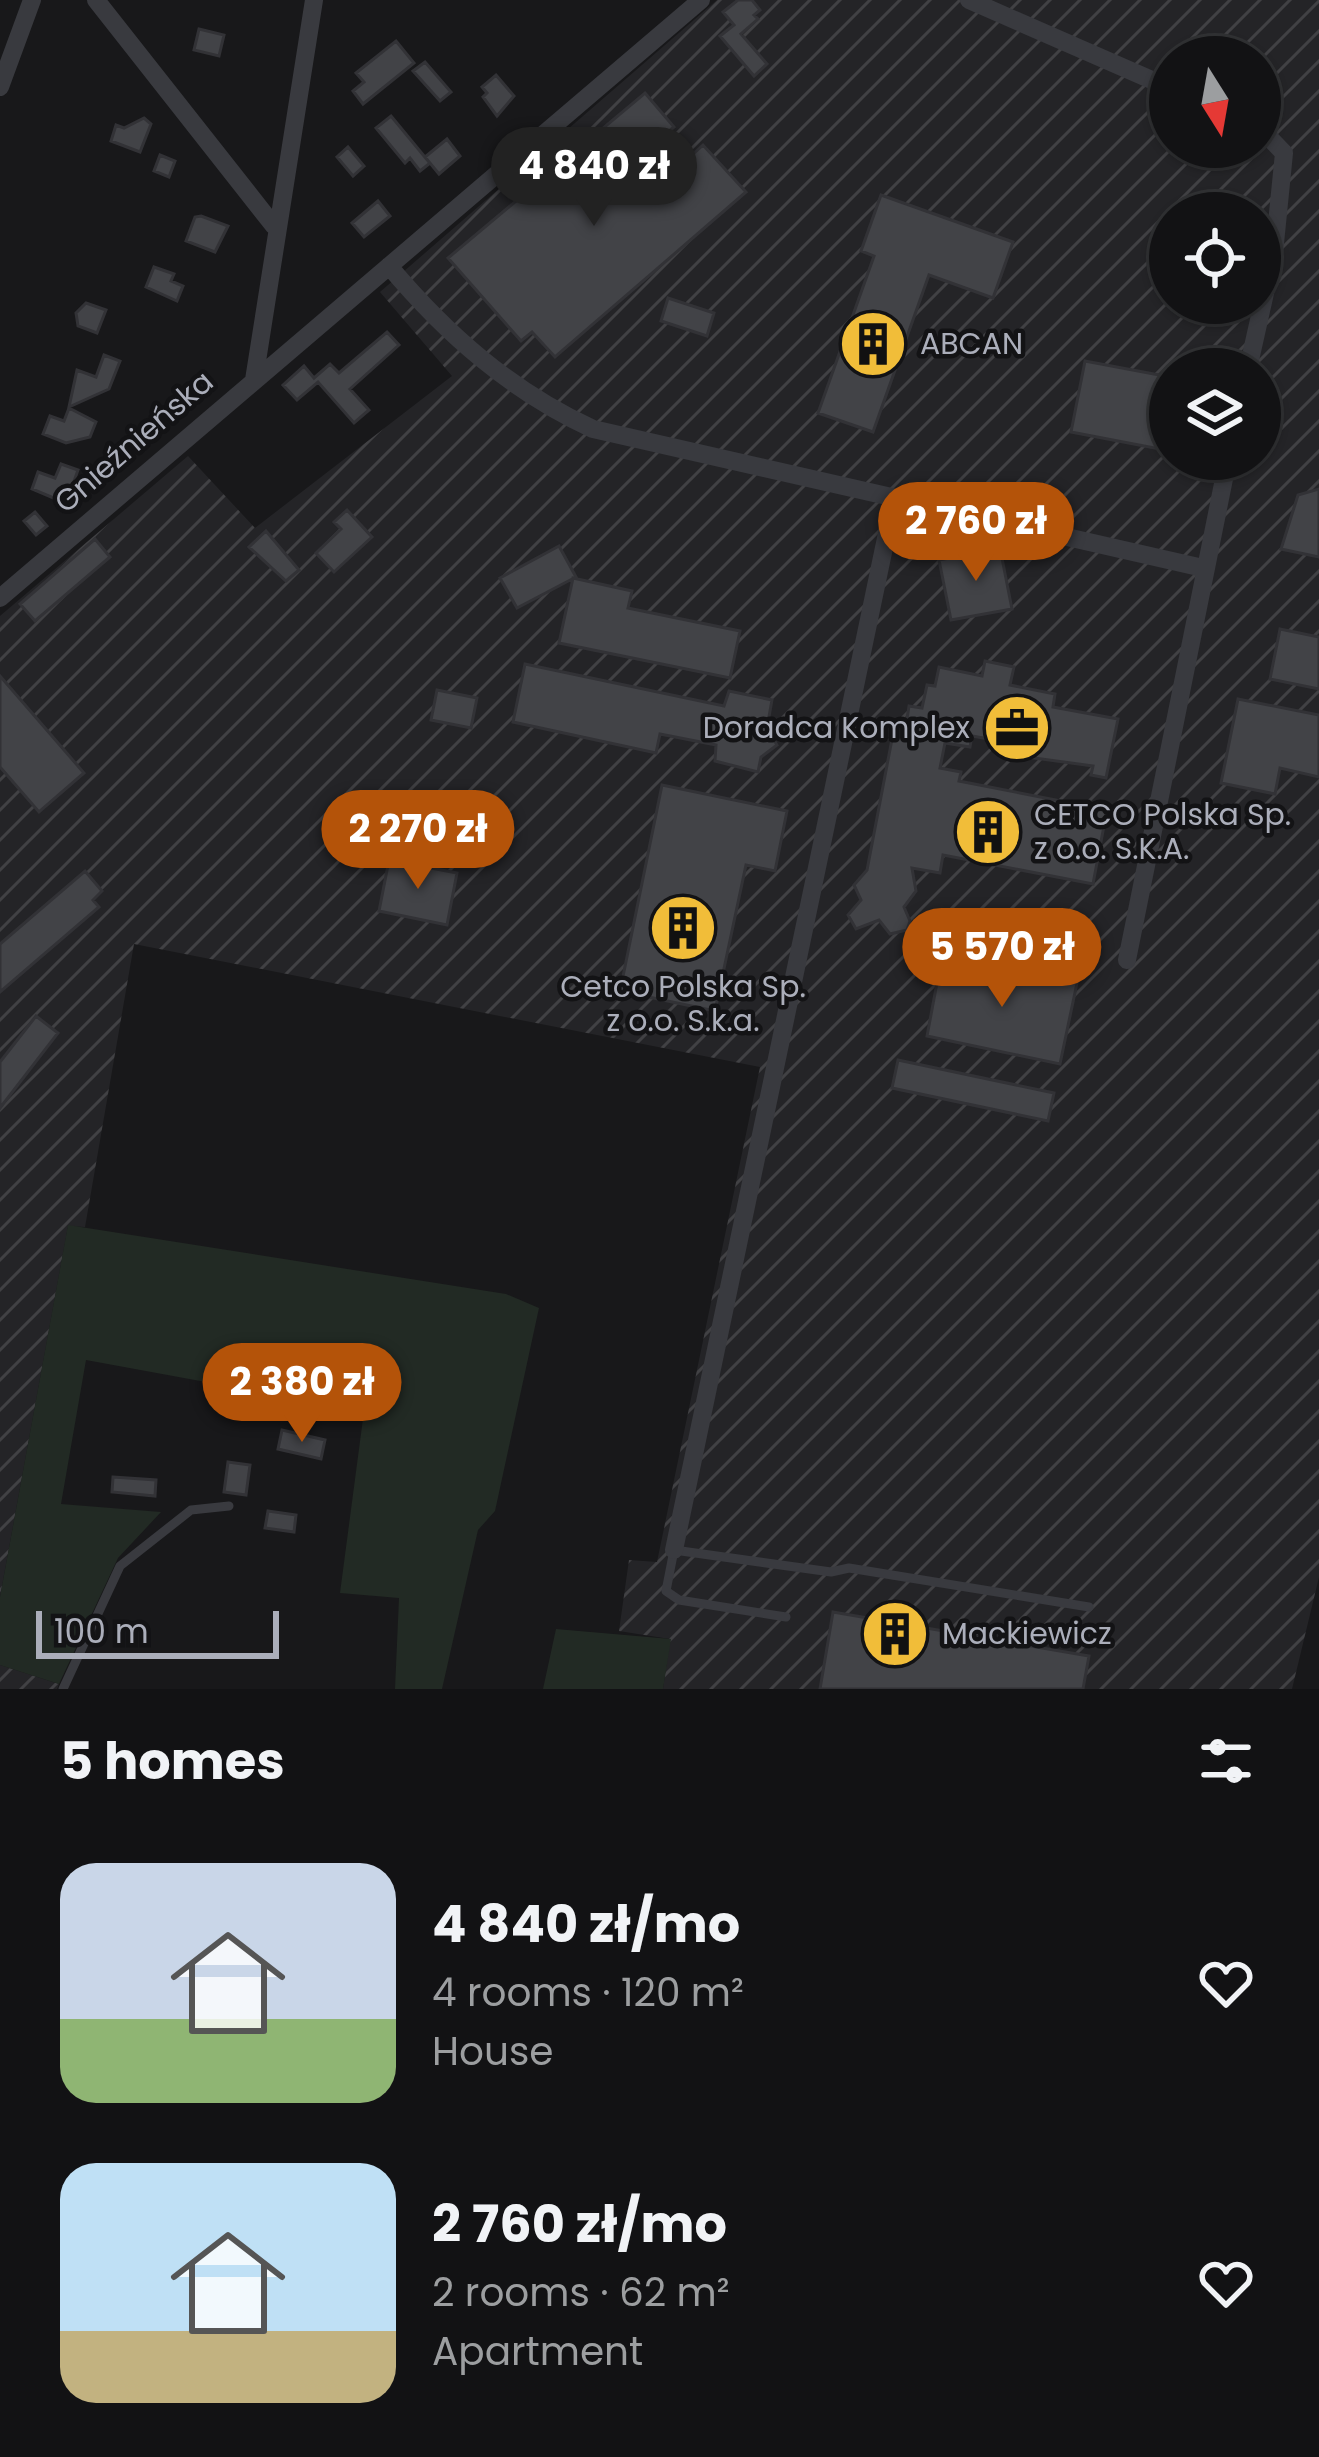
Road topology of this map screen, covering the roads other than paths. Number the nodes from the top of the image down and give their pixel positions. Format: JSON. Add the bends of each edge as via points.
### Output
{"nodes":[{"id":1,"x":32,"y":0,"type":"edge"},
{"id":2,"x":96,"y":0,"type":"edge"},
{"id":3,"x":314,"y":0,"type":"edge"},
{"id":4,"x":701,"y":0,"type":"edge"},
{"id":5,"x":968,"y":0,"type":"edge"},
{"id":6,"x":1149,"y":79,"type":"edge"},
{"id":7,"x":0,"y":87,"type":"edge"},
{"id":8,"x":1281,"y":149,"type":"edge"},
{"id":9,"x":274,"y":226,"type":"junction"},
{"id":10,"x":388,"y":266,"type":"junction"},
{"id":11,"x":1252,"y":348,"type":"edge"},
{"id":12,"x":254,"y":380,"type":"junction"},
{"id":13,"x":1223,"y":480,"type":"edge"},
{"id":14,"x":894,"y":500,"type":"junction"},
{"id":15,"x":1203,"y":568,"type":"junction"},
{"id":16,"x":0,"y":598,"type":"edge"},
{"id":17,"x":1127,"y":960,"type":"dead end"},
{"id":18,"x":229,"y":1506,"type":"dead end"},
{"id":19,"x":674,"y":1550,"type":"junction"},
{"id":20,"x":1089,"y":1607,"type":"dead end"},
{"id":21,"x":786,"y":1617,"type":"dead end"},
{"id":22,"x":63,"y":1689,"type":"edge"}],
"edges":[{"from":1,"to":7,"type":"street"},
{"from":2,"to":9,"type":"street"},
{"from":3,"to":9,"type":"street"},
{"from":4,"to":10,"type":"street","name":"Gnieźnieńska"},
{"from":5,"to":6,"type":"street"},
{"from":8,"to":11,"type":"street","via":[[1283,185]]},
{"from":9,"to":12,"type":"street"},
{"from":10,"to":12,"type":"street","name":"Gnieźnieńska"},
{"from":10,"to":14,"type":"street","via":[[475,354],[553,411],[637,442]]},
{"from":12,"to":16,"type":"street","name":"Gnieźnieńska"},
{"from":13,"to":15,"type":"street"},
{"from":14,"to":15,"type":"street"},
{"from":14,"to":19,"type":"street"},
{"from":15,"to":17,"type":"street"},
{"from":18,"to":22,"type":"lane","via":[[191,1510],[120,1566]]},
{"from":19,"to":20,"type":"lane"},
{"from":19,"to":21,"type":"lane","via":[[666,1591],[679,1600]]}]}
